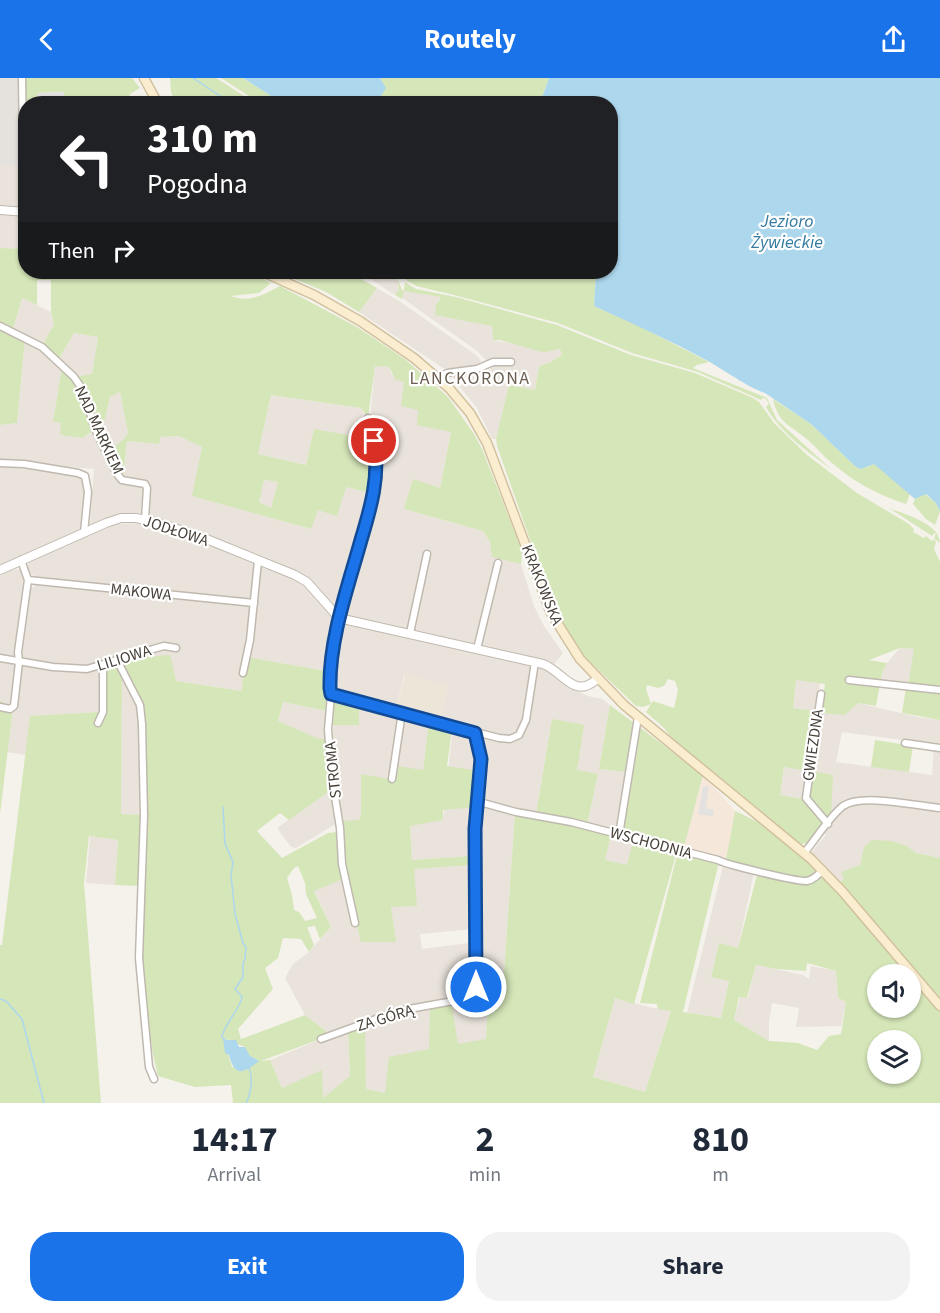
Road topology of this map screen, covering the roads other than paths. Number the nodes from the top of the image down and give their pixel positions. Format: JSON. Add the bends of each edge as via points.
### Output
{"nodes":[{"id":1,"x":22,"y":78,"type":"edge"},
{"id":2,"x":144,"y":78,"type":"edge"},
{"id":3,"x":22,"y":96,"type":"edge"},
{"id":4,"x":154,"y":96,"type":"edge"},
{"id":5,"x":0,"y":210,"type":"edge"},
{"id":6,"x":18,"y":211,"type":"edge"},
{"id":7,"x":278,"y":279,"type":"edge"},
{"id":8,"x":0,"y":326,"type":"edge"},
{"id":9,"x":511,"y":362,"type":"dead end"},
{"id":10,"x":438,"y":377,"type":"junction"},
{"id":11,"x":368,"y":418,"type":"dead end"},
{"id":12,"x":0,"y":463,"type":"edge"},
{"id":13,"x":145,"y":519,"type":"junction"},
{"id":14,"x":84,"y":533,"type":"junction"},
{"id":15,"x":428,"y":554,"type":"dead end"},
{"id":16,"x":21,"y":560,"type":"junction"},
{"id":17,"x":258,"y":561,"type":"junction"},
{"id":18,"x":498,"y":563,"type":"dead end"},
{"id":19,"x":0,"y":570,"type":"edge"},
{"id":20,"x":28,"y":580,"type":"junction"},
{"id":21,"x":254,"y":603,"type":"junction"},
{"id":22,"x":338,"y":617,"type":"junction"},
{"id":23,"x":410,"y":633,"type":"junction"},
{"id":24,"x":176,"y":648,"type":"dead end"},
{"id":25,"x":477,"y":649,"type":"junction"},
{"id":26,"x":0,"y":658,"type":"edge"},
{"id":27,"x":117,"y":660,"type":"junction"},
{"id":28,"x":19,"y":662,"type":"junction"},
{"id":29,"x":535,"y":662,"type":"junction"},
{"id":30,"x":103,"y":664,"type":"junction"},
{"id":31,"x":243,"y":673,"type":"dead end"},
{"id":32,"x":597,"y":679,"type":"junction"},
{"id":33,"x":849,"y":680,"type":"dead end"},
{"id":34,"x":940,"y":690,"type":"edge"},
{"id":35,"x":331,"y":694,"type":"junction"},
{"id":36,"x":820,"y":694,"type":"dead end"},
{"id":37,"x":0,"y":707,"type":"edge"},
{"id":38,"x":402,"y":712,"type":"junction"},
{"id":39,"x":638,"y":717,"type":"junction"},
{"id":40,"x":98,"y":723,"type":"dead end"},
{"id":41,"x":475,"y":733,"type":"junction"},
{"id":42,"x":905,"y":743,"type":"dead end"},
{"id":43,"x":940,"y":748,"type":"edge"},
{"id":44,"x":392,"y":779,"type":"dead end"},
{"id":45,"x":476,"y":801,"type":"junction"},
{"id":46,"x":940,"y":808,"type":"edge"},
{"id":47,"x":828,"y":824,"type":"junction"},
{"id":48,"x":619,"y":835,"type":"junction"},
{"id":49,"x":804,"y":853,"type":"junction"},
{"id":50,"x":823,"y":870,"type":"junction"},
{"id":51,"x":355,"y":923,"type":"dead end"},
{"id":52,"x":940,"y":1006,"type":"edge"},
{"id":53,"x":321,"y":1039,"type":"dead end"},
{"id":54,"x":154,"y":1079,"type":"dead end"}],
"edges":[{"from":1,"to":3,"type":"street"},
{"from":2,"to":4,"type":"main road"},
{"from":5,"to":6,"type":"street"},
{"from":7,"to":10,"type":"main road","name":"KRAKOWSKA","via":[[340,308]]},
{"from":8,"to":13,"type":"street","name":"NAD MARKIEM","via":[[42,347],[74,377],[117,474],[122,480],[145,484]]},
{"from":9,"to":10,"type":"street","via":[[493,362]]},
{"from":10,"to":32,"type":"main road","name":"KRAKOWSKA","via":[[462,403],[482,434],[555,621]]},
{"from":11,"to":22,"type":"street","name":"STROMA","via":[[376,454],[375,495]]},
{"from":12,"to":14,"type":"street","via":[[85,476],[88,492]]},
{"from":13,"to":14,"type":"street","name":"JODŁOWA","via":[[121,518]]},
{"from":13,"to":17,"type":"street","name":"JODŁOWA"},
{"from":14,"to":16,"type":"street","name":"JODŁOWA"},
{"from":15,"to":23,"type":"street"},
{"from":16,"to":19,"type":"street","name":"JODŁOWA"},
{"from":16,"to":20,"type":"street"},
{"from":17,"to":21,"type":"street"},
{"from":17,"to":22,"type":"street","name":"JODŁOWA","via":[[302,578]]},
{"from":18,"to":25,"type":"street"},
{"from":20,"to":21,"type":"street","name":"MAKOWA"},
{"from":20,"to":28,"type":"street"},
{"from":21,"to":31,"type":"street"},
{"from":22,"to":23,"type":"street"},
{"from":22,"to":35,"type":"street","name":"STROMA"},
{"from":23,"to":25,"type":"street"},
{"from":24,"to":27,"type":"street","name":"LILIOWA","via":[[165,646]]},
{"from":25,"to":29,"type":"street"},
{"from":26,"to":28,"type":"street","name":"LILIOWA"},
{"from":27,"to":30,"type":"street","name":"LILIOWA"},
{"from":27,"to":54,"type":"street","via":[[142,716],[144,815],[139,958],[149,1067]]},
{"from":28,"to":30,"type":"street","name":"LILIOWA","via":[[76,670]]},
{"from":28,"to":37,"type":"street","via":[[14,706],[10,710]]},
{"from":29,"to":32,"type":"street","via":[[579,687],[589,686]]},
{"from":29,"to":41,"type":"street","via":[[526,720],[519,735],[504,739]]},
{"from":30,"to":40,"type":"street","via":[[103,712]]},
{"from":32,"to":39,"type":"main road","name":"KRAKOWSKA"},
{"from":33,"to":34,"type":"street"},
{"from":35,"to":38,"type":"street"},
{"from":35,"to":51,"type":"street","name":"STROMA","via":[[328,730],[332,777],[342,864]]},
{"from":36,"to":47,"type":"street","name":"GWIEZDNA","via":[[806,798]]},
{"from":38,"to":41,"type":"street"},
{"from":38,"to":44,"type":"street"},
{"from":39,"to":48,"type":"street"},
{"from":39,"to":49,"type":"main road","name":"KRAKOWSKA"},
{"from":41,"to":45,"type":"street","name":"ZA GÓRĄ","via":[[481,759]]},
{"from":42,"to":43,"type":"street"},
{"from":45,"to":48,"type":"street","name":"WSCHODNIA"},
{"from":45,"to":53,"type":"street","name":"ZA GÓRĄ","via":[[474,996],[398,1011]]},
{"from":46,"to":47,"type":"street","via":[[856,801],[844,806]]},
{"from":47,"to":49,"type":"street"},
{"from":48,"to":50,"type":"street","name":"WSCHODNIA","via":[[797,880],[809,880]]},
{"from":49,"to":50,"type":"main road","name":"KRAKOWSKA"},
{"from":50,"to":52,"type":"main road","name":"KRAKOWSKA"}]}
